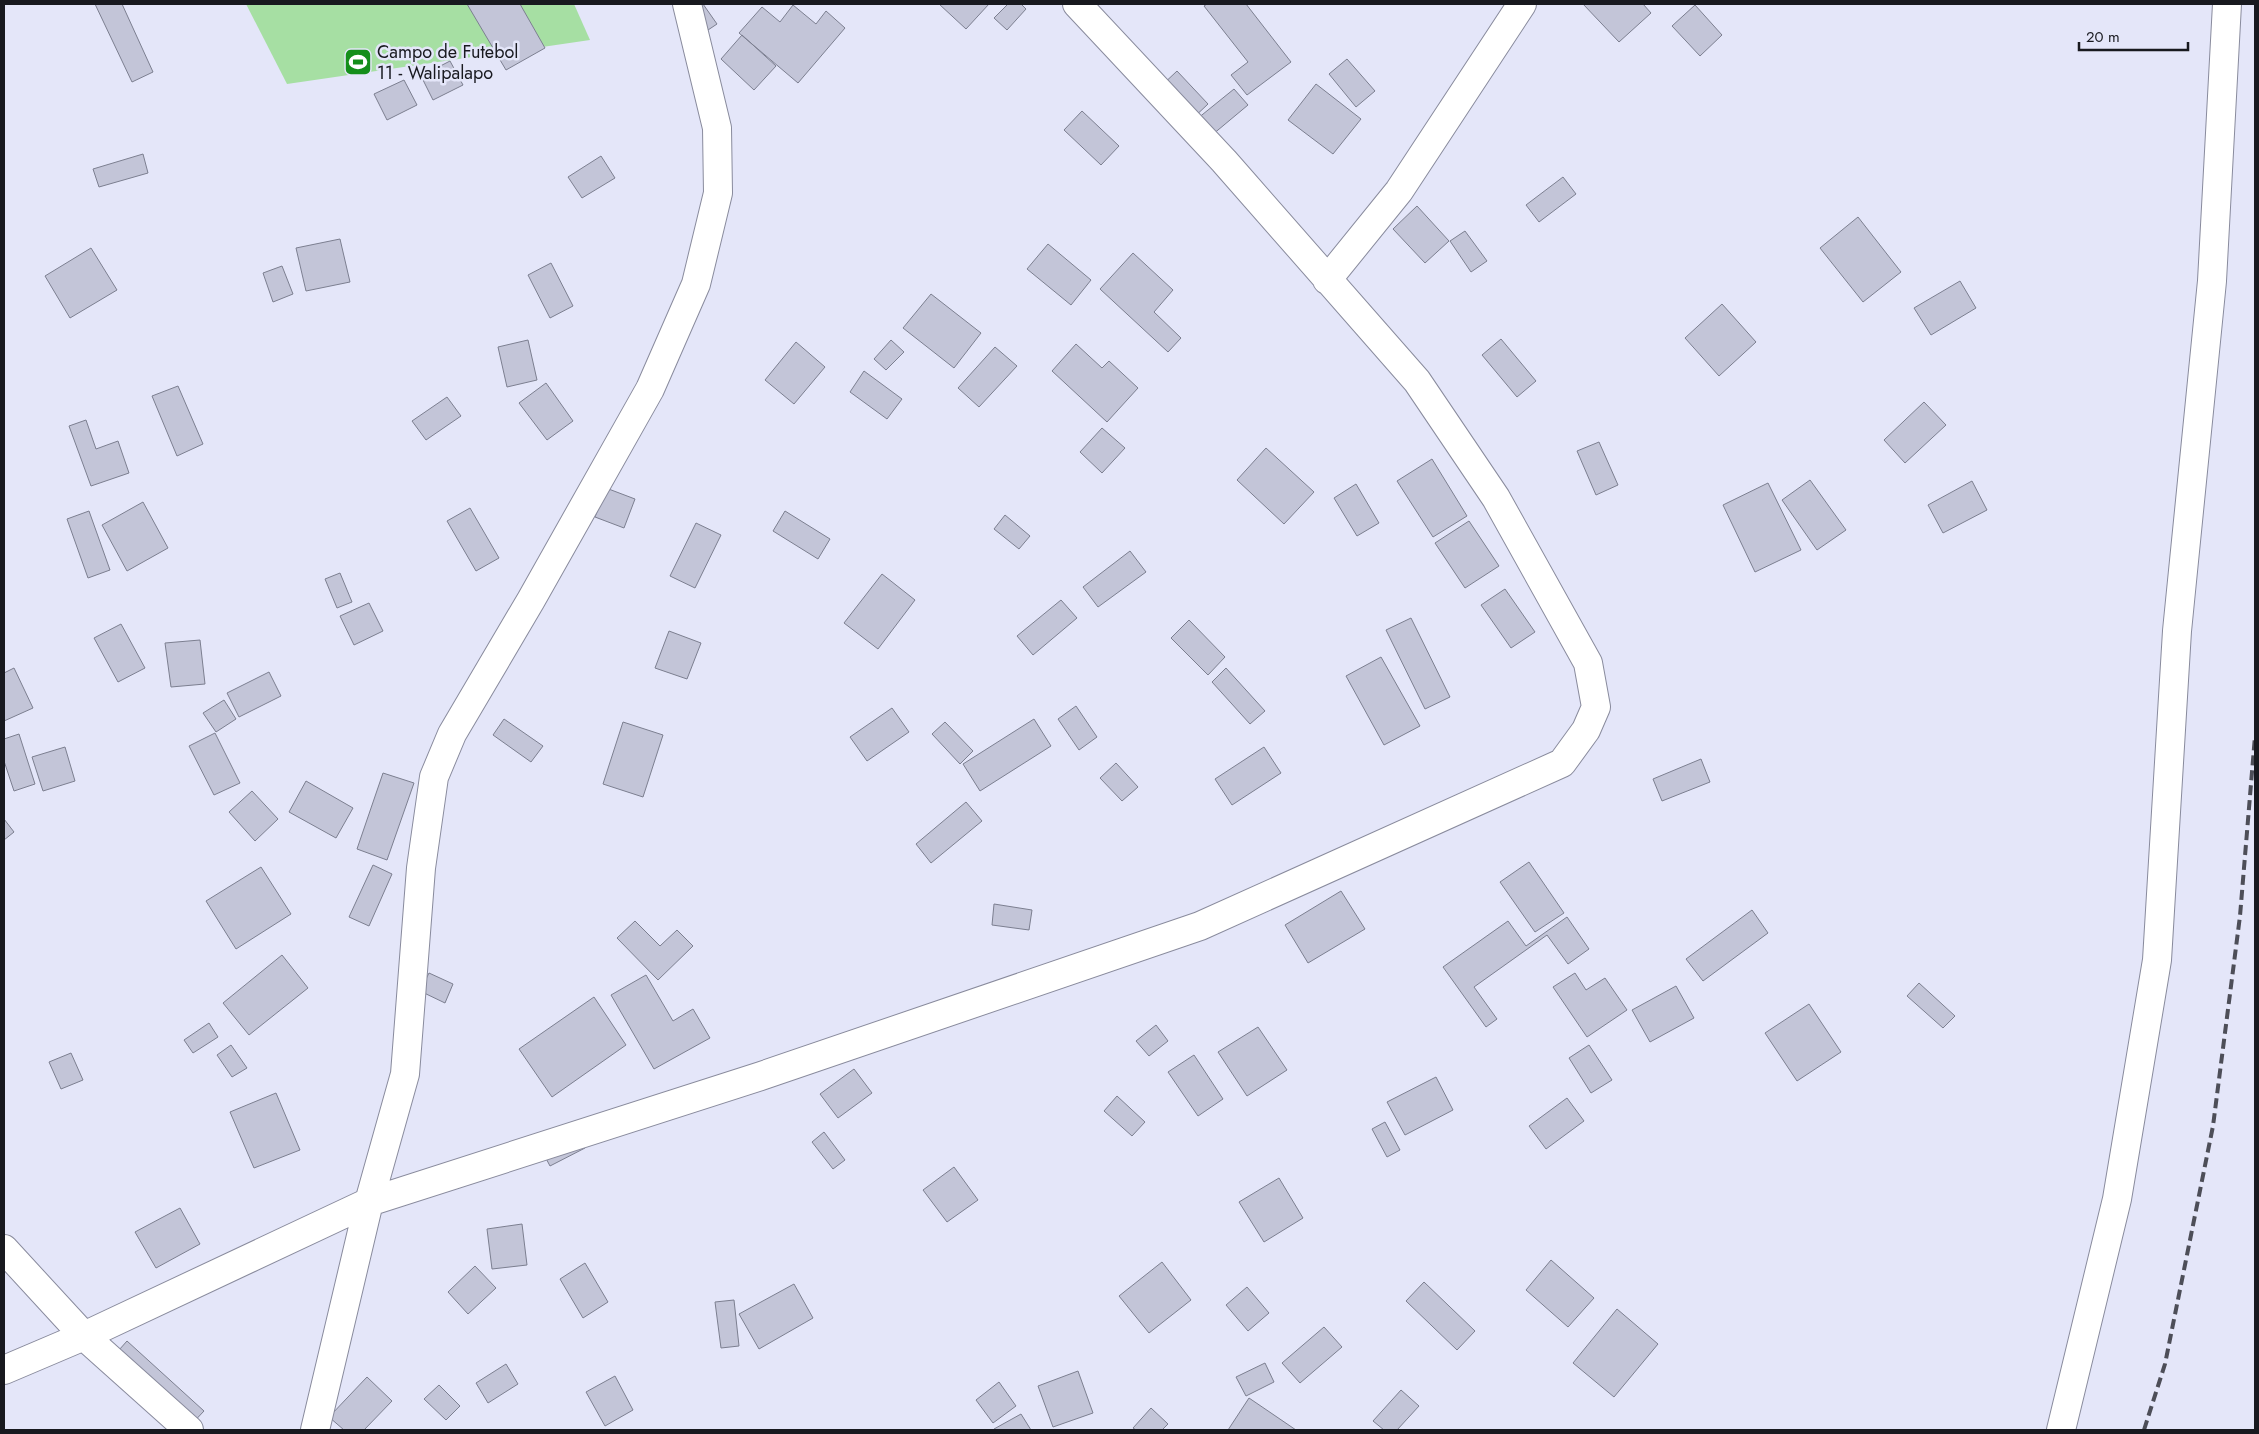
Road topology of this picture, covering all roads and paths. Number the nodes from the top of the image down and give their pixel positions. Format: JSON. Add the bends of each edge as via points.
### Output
{"nodes":[{"id":1,"x":687,"y":4,"type":"edge"},
{"id":2,"x":1077,"y":4,"type":"edge"},
{"id":3,"x":1522,"y":4,"type":"edge"},
{"id":4,"x":2227,"y":4,"type":"edge"},
{"id":5,"x":1327,"y":280,"type":"junction"},
{"id":6,"x":369,"y":1202,"type":"junction"},
{"id":7,"x":4,"y":1249,"type":"edge"},
{"id":8,"x":84,"y":1336,"type":"junction"},
{"id":9,"x":4,"y":1370,"type":"edge"},
{"id":10,"x":189,"y":1430,"type":"edge"},
{"id":11,"x":315,"y":1430,"type":"edge"},
{"id":12,"x":2061,"y":1430,"type":"edge"}],
"edges":[{"from":1,"to":6,"type":"street","via":[[717,128],[718,193],[696,284],[650,389],[452,734],[434,777],[421,868],[405,1074]]},
{"from":2,"to":5,"type":"street","via":[[1224,161]]},
{"from":3,"to":5,"type":"street","via":[[1399,191]]},
{"from":4,"to":12,"type":"street","via":[[2212,281],[2177,631],[2156,960],[2117,1199]]},
{"from":5,"to":6,"type":"street","via":[[1417,381],[1496,498],[1588,663],[1596,707],[1586,730],[1562,763],[1200,926],[761,1076]]},
{"from":6,"to":8,"type":"street"},
{"from":6,"to":11,"type":"street"},
{"from":7,"to":8,"type":"street"},
{"from":8,"to":9,"type":"street"},
{"from":8,"to":10,"type":"street"}]}
